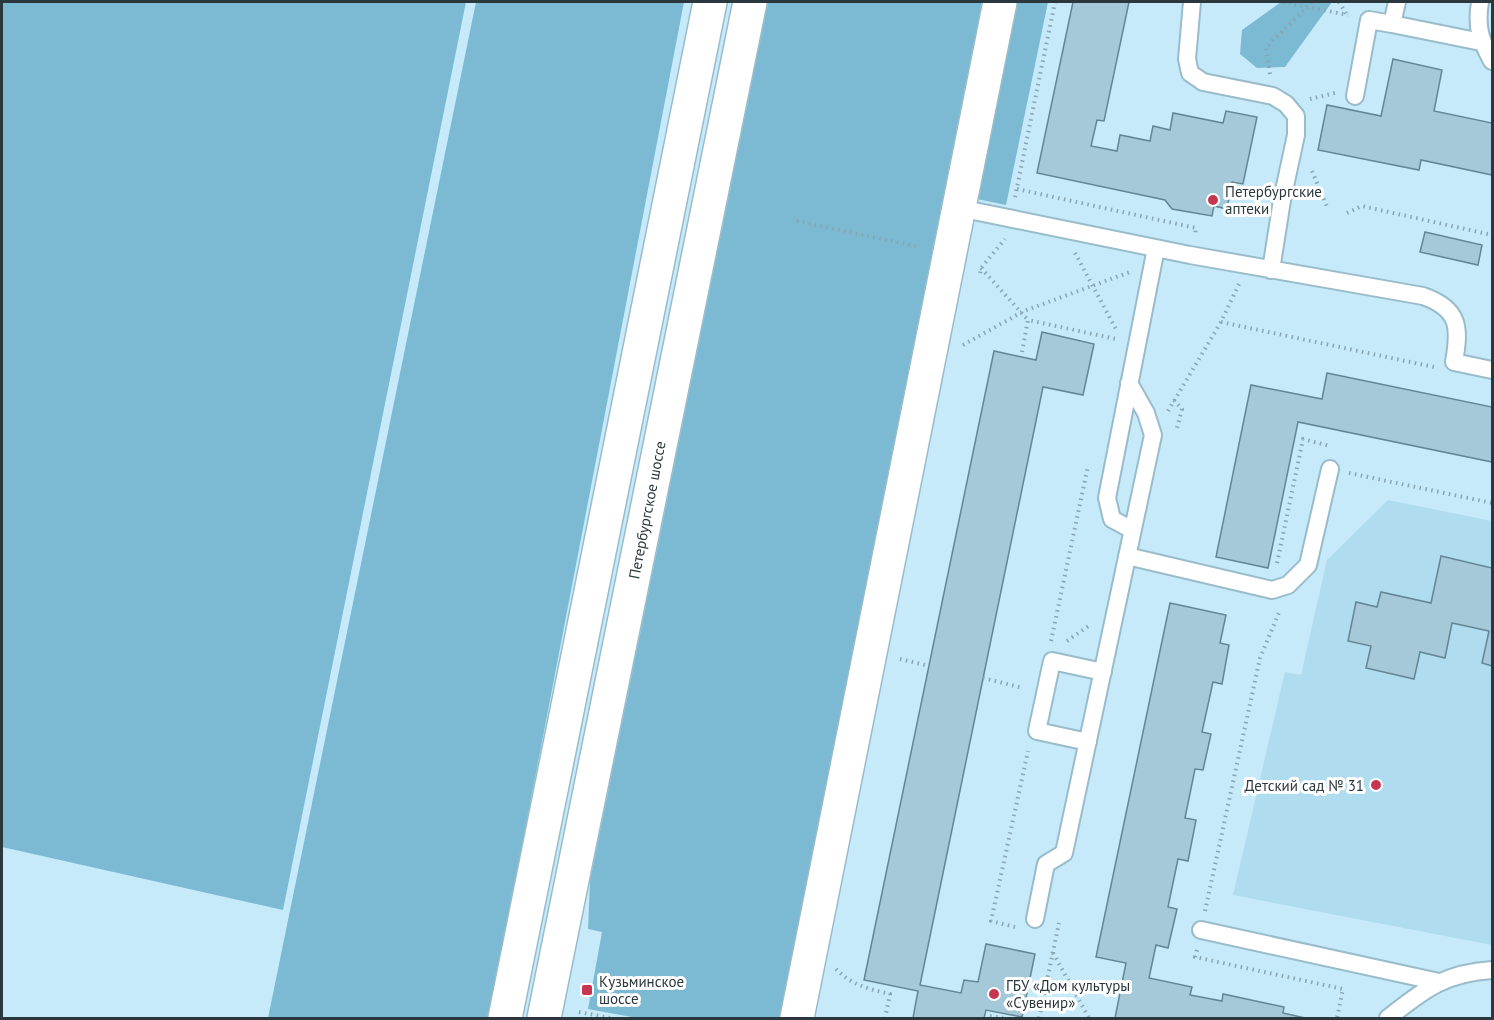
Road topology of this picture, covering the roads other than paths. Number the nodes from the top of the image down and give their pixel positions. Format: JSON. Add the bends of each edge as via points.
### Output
{"nodes":[{"id":1,"x":710,"y":2,"type":"edge"},
{"id":2,"x":750,"y":2,"type":"edge"},
{"id":3,"x":1000,"y":2,"type":"edge"},
{"id":4,"x":1192,"y":2,"type":"edge"},
{"id":5,"x":1397,"y":2,"type":"edge"},
{"id":6,"x":1480,"y":2,"type":"edge"},
{"id":7,"x":1392,"y":24,"type":"junction"},
{"id":8,"x":1481,"y":42,"type":"junction"},
{"id":9,"x":1492,"y":61,"type":"edge"},
{"id":10,"x":1355,"y":92,"type":"road end"},
{"id":11,"x":959,"y":208,"type":"junction"},
{"id":12,"x":1156,"y":248,"type":"junction"},
{"id":13,"x":1271,"y":270,"type":"junction"},
{"id":14,"x":1492,"y":370,"type":"edge"},
{"id":15,"x":1129,"y":383,"type":"junction"},
{"id":16,"x":1330,"y":469,"type":"road end"},
{"id":17,"x":1132,"y":530,"type":"junction"},
{"id":18,"x":1127,"y":556,"type":"junction"},
{"id":19,"x":1103,"y":672,"type":"junction"},
{"id":20,"x":1088,"y":742,"type":"junction"},
{"id":21,"x":1029,"y":924,"type":"road end"},
{"id":22,"x":1201,"y":930,"type":"road end"},
{"id":23,"x":1492,"y":970,"type":"edge"},
{"id":24,"x":1439,"y":982,"type":"junction"},
{"id":25,"x":505,"y":1018,"type":"edge"},
{"id":26,"x":544,"y":1018,"type":"edge"},
{"id":27,"x":797,"y":1018,"type":"edge"},
{"id":28,"x":1388,"y":1018,"type":"edge"}],
"edges":[{"from":1,"to":25,"type":"main road"},
{"from":2,"to":26,"type":"main road","name":"Петербургское шоссе"},
{"from":3,"to":11,"type":"main road"},
{"from":4,"to":13,"type":"lane","via":[[1187,59],[1190,73],[1203,82],[1280,100],[1296,116],[1296,135]]},
{"from":5,"to":7,"type":"lane"},
{"from":6,"to":8,"type":"lane"},
{"from":7,"to":8,"type":"lane"},
{"from":7,"to":10,"type":"lane","via":[[1369,20]]},
{"from":8,"to":9,"type":"lane"},
{"from":11,"to":12,"type":"lane"},
{"from":11,"to":27,"type":"main road"},
{"from":12,"to":13,"type":"lane"},
{"from":12,"to":15,"type":"lane"},
{"from":13,"to":14,"type":"lane","via":[[1439,302],[1453,317],[1458,337],[1454,362]]},
{"from":15,"to":17,"type":"lane","via":[[1153,435]]},
{"from":15,"to":17,"type":"lane","via":[[1107,498],[1112,519]]},
{"from":16,"to":18,"type":"lane","via":[[1308,565],[1288,585],[1272,590]]},
{"from":17,"to":18,"type":"lane"},
{"from":18,"to":19,"type":"lane"},
{"from":19,"to":20,"type":"lane"},
{"from":19,"to":20,"type":"lane","via":[[1052,661],[1045,693],[1038,730]]},
{"from":20,"to":21,"type":"lane","via":[[1064,853],[1046,864]]},
{"from":22,"to":24,"type":"lane"},
{"from":23,"to":24,"type":"lane","via":[[1469,972]]},
{"from":24,"to":28,"type":"lane"}]}
